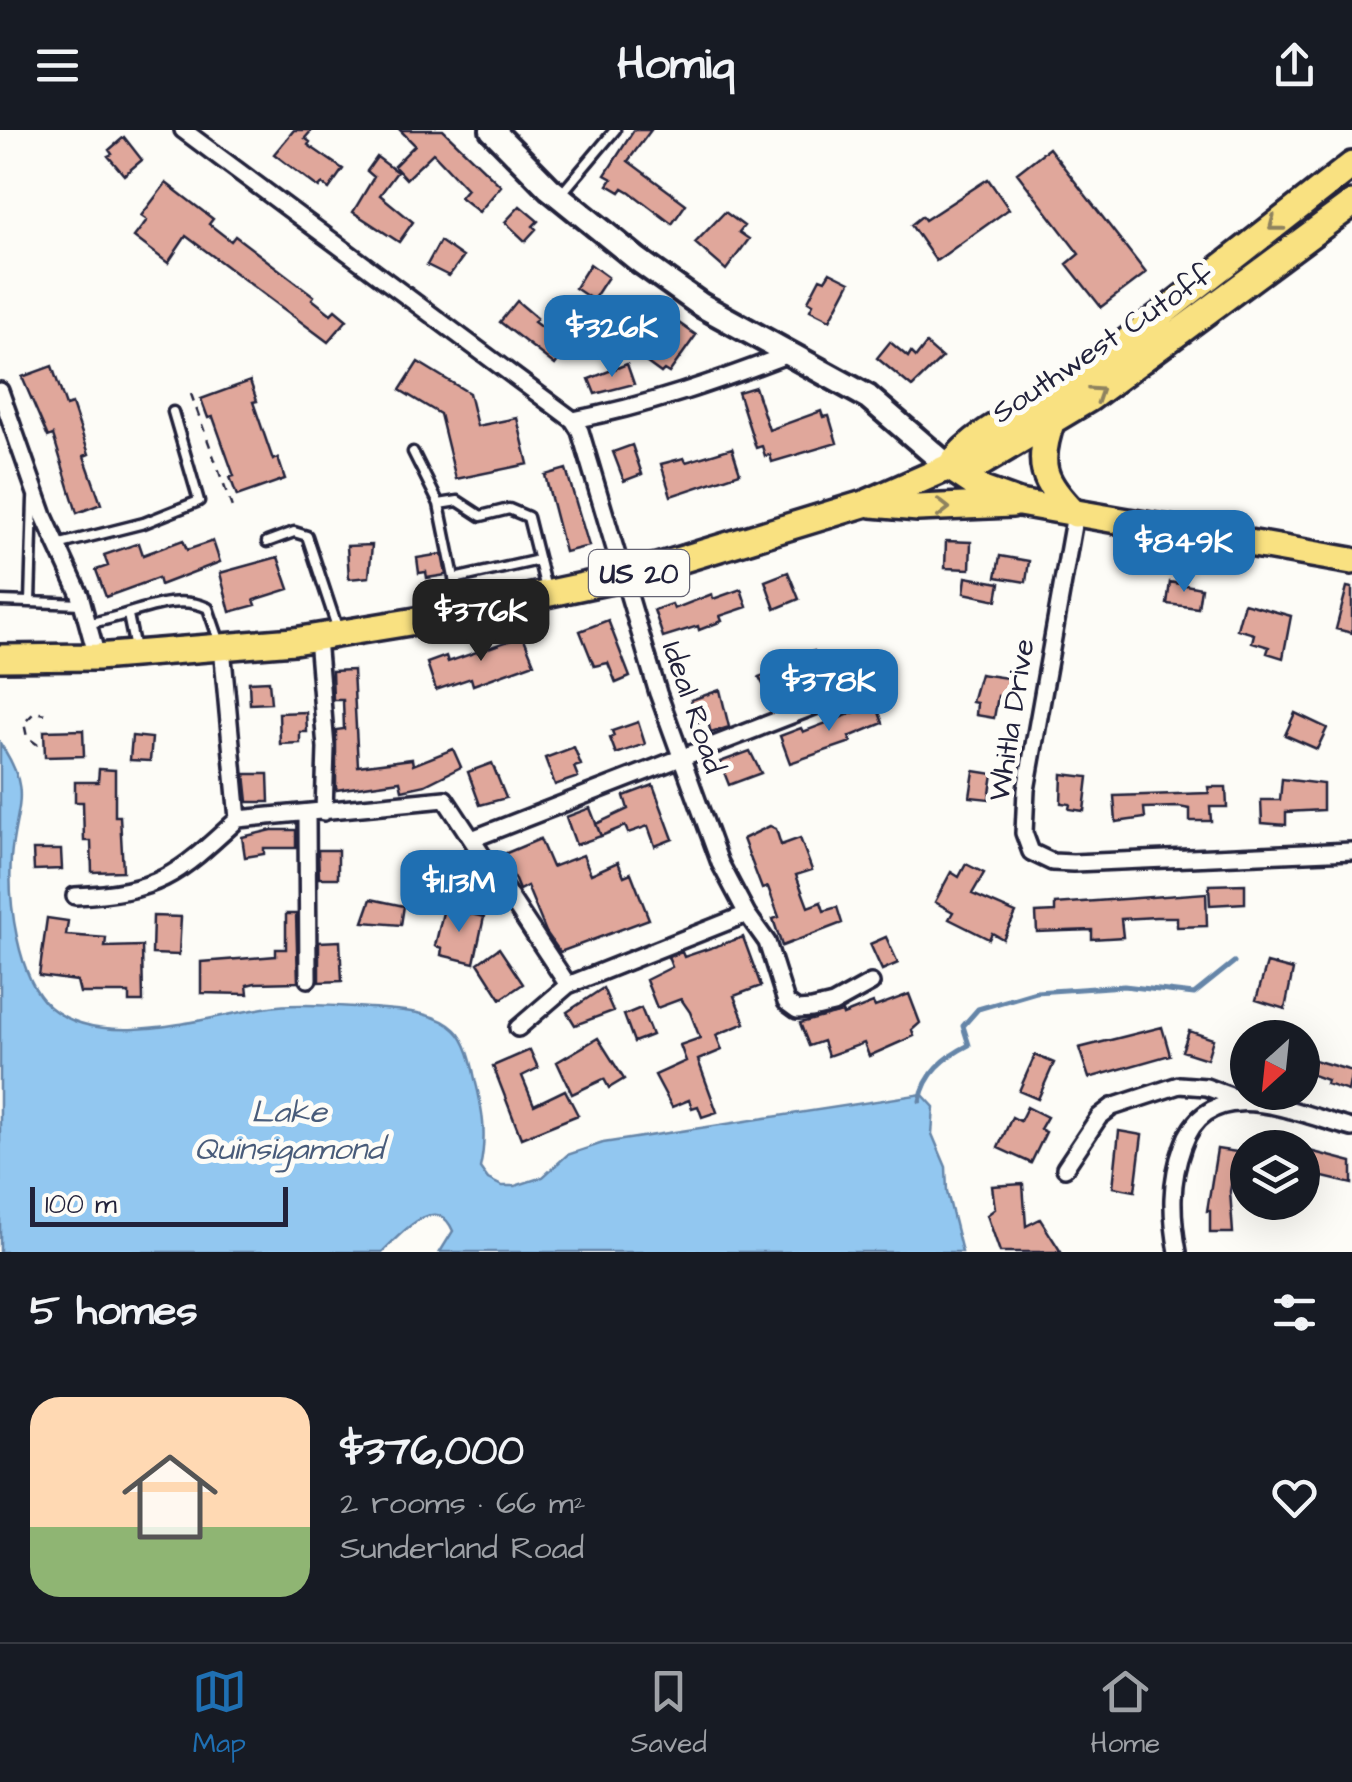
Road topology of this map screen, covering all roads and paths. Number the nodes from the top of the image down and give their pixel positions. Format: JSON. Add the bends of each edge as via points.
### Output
{"nodes":[{"id":1,"x":183,"y":130,"type":"edge"},
{"id":2,"x":492,"y":130,"type":"edge"},
{"id":3,"x":615,"y":130,"type":"edge"},
{"id":4,"x":1352,"y":165,"type":"edge"},
{"id":5,"x":559,"y":196,"type":"junction"},
{"id":6,"x":1352,"y":204,"type":"edge"},
{"id":7,"x":789,"y":354,"type":"junction"},
{"id":8,"x":0,"y":391,"type":"edge"},
{"id":9,"x":192,"y":394,"type":"dead end"},
{"id":10,"x":173,"y":412,"type":"dead end"},
{"id":11,"x":572,"y":420,"type":"junction"},
{"id":12,"x":1052,"y":420,"type":"junction"},
{"id":13,"x":413,"y":452,"type":"dead end"},
{"id":14,"x":949,"y":467,"type":"junction"},
{"id":15,"x":34,"y":487,"type":"junction"},
{"id":16,"x":867,"y":503,"type":"junction"},
{"id":17,"x":439,"y":504,"type":"junction"},
{"id":18,"x":1019,"y":504,"type":"junction"},
{"id":19,"x":234,"y":514,"type":"dead end"},
{"id":20,"x":1075,"y":514,"type":"junction"},
{"id":21,"x":266,"y":542,"type":"dead end"},
{"id":22,"x":57,"y":546,"type":"junction"},
{"id":23,"x":539,"y":560,"type":"junction"},
{"id":24,"x":1352,"y":561,"type":"edge"},
{"id":25,"x":621,"y":578,"type":"junction"},
{"id":26,"x":454,"y":579,"type":"junction"},
{"id":27,"x":548,"y":594,"type":"junction"},
{"id":28,"x":0,"y":601,"type":"edge"},
{"id":29,"x":30,"y":602,"type":"junction"},
{"id":30,"x":82,"y":604,"type":"junction"},
{"id":31,"x":461,"y":612,"type":"junction"},
{"id":32,"x":128,"y":615,"type":"junction"},
{"id":33,"x":88,"y":623,"type":"junction"},
{"id":34,"x":328,"y":636,"type":"junction"},
{"id":35,"x":222,"y":647,"type":"junction"},
{"id":36,"x":136,"y":654,"type":"junction"},
{"id":37,"x":97,"y":657,"type":"junction"},
{"id":38,"x":0,"y":658,"type":"edge"},
{"id":39,"x":866,"y":686,"type":"dead end"},
{"id":40,"x":45,"y":714,"type":"dead end"},
{"id":41,"x":38,"y":745,"type":"dead end"},
{"id":42,"x":682,"y":756,"type":"junction"},
{"id":43,"x":324,"y":812,"type":"junction"},
{"id":44,"x":307,"y":813,"type":"junction"},
{"id":45,"x":238,"y":819,"type":"junction"},
{"id":46,"x":472,"y":839,"type":"junction"},
{"id":47,"x":1352,"y":851,"type":"edge"},
{"id":48,"x":75,"y":896,"type":"dead end"},
{"id":49,"x":746,"y":914,"type":"junction"},
{"id":50,"x":308,"y":979,"type":"dead end"},
{"id":51,"x":871,"y":983,"type":"dead end"},
{"id":52,"x":568,"y":984,"type":"junction"},
{"id":53,"x":518,"y":1028,"type":"dead end"},
{"id":54,"x":1230,"y":1096,"type":"edge"},
{"id":55,"x":1230,"y":1103,"type":"edge"},
{"id":56,"x":1277,"y":1110,"type":"edge"},
{"id":57,"x":1352,"y":1128,"type":"edge"},
{"id":58,"x":1065,"y":1168,"type":"dead end"},
{"id":59,"x":1178,"y":1252,"type":"edge"}],
"edges":[{"from":1,"to":11,"type":"street"},
{"from":2,"to":5,"type":"street"},
{"from":3,"to":5,"type":"lane"},
{"from":4,"to":14,"type":"main road","name":"Southwest Cutoff","number":"US 20","one_way":true,"via":[[1076,380],[964,446]]},
{"from":5,"to":7,"type":"street","via":[[701,305]]},
{"from":12,"to":6,"type":"main road","name":"Southwest Cutoff","number":"US 20","one_way":true,"via":[[1125,374]]},
{"from":7,"to":11,"type":"street","via":[[697,388]]},
{"from":7,"to":14,"type":"street","via":[[868,397]]},
{"from":8,"to":15,"type":"street"},
{"from":9,"to":19,"type":"path"},
{"from":10,"to":22,"type":"lane","via":[[199,501]]},
{"from":11,"to":25,"type":"street","name":"Ideal Road"},
{"from":12,"to":14,"type":"main road","name":"Southwest Cutoff","number":"US 20","via":[[978,465]]},
{"from":12,"to":20,"type":"main road","via":[[1045,478]]},
{"from":13,"to":17,"type":"lane"},
{"from":14,"to":16,"type":"main road","number":"US 20"},
{"from":14,"to":18,"type":"main road"},
{"from":15,"to":22,"type":"street"},
{"from":15,"to":29,"type":"lane"},
{"from":16,"to":18,"type":"main road","one_way":true},
{"from":16,"to":25,"type":"main road","number":"US 20"},
{"from":17,"to":23,"type":"lane","via":[[458,501],[481,516],[509,509],[528,517]]},
{"from":17,"to":26,"type":"lane"},
{"from":18,"to":20,"type":"main road"},
{"from":20,"to":24,"type":"main road"},
{"from":20,"to":47,"type":"street","name":"Whitla Drive","via":[[1026,790],[1024,833],[1031,852],[1073,863]]},
{"from":21,"to":34,"type":"lane","via":[[294,532],[307,536]]},
{"from":22,"to":30,"type":"street"},
{"from":23,"to":26,"type":"lane"},
{"from":23,"to":27,"type":"lane"},
{"from":25,"to":27,"type":"main road","number":"US 20"},
{"from":25,"to":42,"type":"street","name":"Ideal Road"},
{"from":26,"to":31,"type":"lane"},
{"from":27,"to":31,"type":"main road","number":"US 20"},
{"from":28,"to":29,"type":"lane"},
{"from":29,"to":30,"type":"lane"},
{"from":30,"to":33,"type":"street"},
{"from":31,"to":34,"type":"main road","number":"US 20"},
{"from":32,"to":33,"type":"lane"},
{"from":32,"to":35,"type":"lane","via":[[194,602],[208,608]]},
{"from":32,"to":36,"type":"lane"},
{"from":33,"to":37,"type":"street"},
{"from":34,"to":35,"type":"main road","number":"US 20"},
{"from":34,"to":43,"type":"street"},
{"from":35,"to":36,"type":"main road","number":"US 20"},
{"from":35,"to":45,"type":"street"},
{"from":36,"to":37,"type":"main road","number":"US 20"},
{"from":37,"to":38,"type":"main road","number":"US 20"},
{"from":39,"to":42,"type":"street"},
{"from":40,"to":41,"type":"path","via":[[35,712],[24,723]]},
{"from":42,"to":46,"type":"street"},
{"from":42,"to":49,"type":"street","name":"Ideal Road"},
{"from":43,"to":44,"type":"street"},
{"from":43,"to":46,"type":"street","via":[[445,799]]},
{"from":44,"to":45,"type":"street"},
{"from":44,"to":50,"type":"street"},
{"from":45,"to":48,"type":"street","via":[[170,876],[142,890]]},
{"from":46,"to":52,"type":"street"},
{"from":49,"to":51,"type":"street","name":"Ideal Road","via":[[767,942],[790,1008],[832,1004]]},
{"from":49,"to":52,"type":"street"},
{"from":52,"to":53,"type":"street"},
{"from":54,"to":58,"type":"street","via":[[1179,1085],[1143,1095],[1098,1116]]},
{"from":55,"to":59,"type":"street","via":[[1210,1108],[1187,1133],[1172,1182]]},
{"from":56,"to":57,"type":"street"}]}
